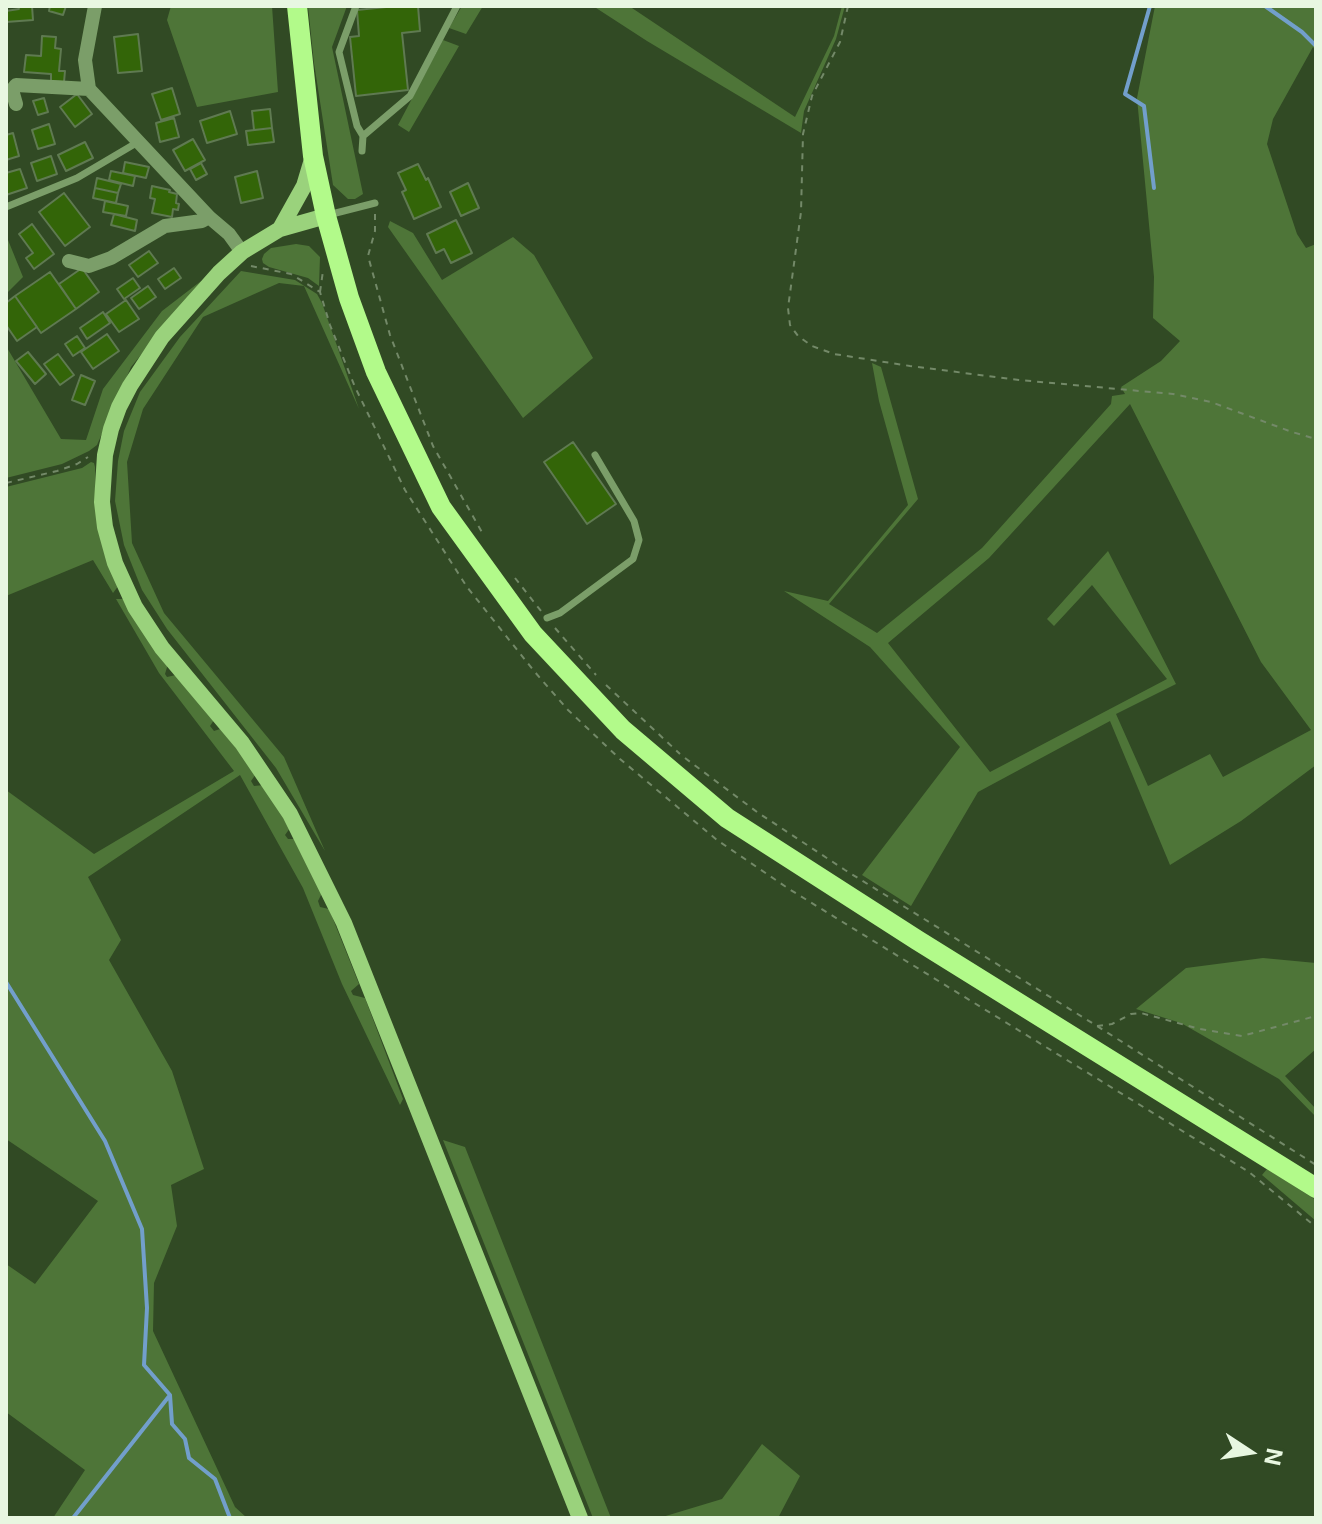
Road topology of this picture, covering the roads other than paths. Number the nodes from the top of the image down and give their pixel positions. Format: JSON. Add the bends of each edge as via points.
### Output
{"nodes":[{"id":1,"x":95,"y":6,"type":"edge"},
{"id":2,"x":297,"y":6,"type":"edge"},
{"id":3,"x":356,"y":6,"type":"edge"},
{"id":4,"x":457,"y":6,"type":"edge"},
{"id":5,"x":89,"y":89,"type":"junction"},
{"id":6,"x":16,"y":104,"type":"dead end"},
{"id":7,"x":363,"y":136,"type":"junction"},
{"id":8,"x":138,"y":142,"type":"junction"},
{"id":9,"x":362,"y":151,"type":"dead end"},
{"id":10,"x":313,"y":156,"type":"junction"},
{"id":11,"x":375,"y":203,"type":"road end"},
{"id":12,"x":6,"y":207,"type":"edge"},
{"id":13,"x":326,"y":216,"type":"junction"},
{"id":14,"x":209,"y":217,"type":"junction"},
{"id":15,"x":280,"y":229,"type":"junction"},
{"id":16,"x":242,"y":252,"type":"junction"},
{"id":17,"x":69,"y":261,"type":"dead end"},
{"id":18,"x":595,"y":455,"type":"dead end"},
{"id":19,"x":547,"y":618,"type":"road end"},
{"id":20,"x":1316,"y":1188,"type":"edge"},
{"id":21,"x":580,"y":1518,"type":"edge"}],
"edges":[{"from":1,"to":5,"type":"street","via":[[85,60]]},
{"from":2,"to":10,"type":"main road"},
{"from":3,"to":7,"type":"lane","via":[[339,52]]},
{"from":4,"to":7,"type":"lane","via":[[410,96]]},
{"from":5,"to":6,"type":"street","via":[[16,85]]},
{"from":5,"to":8,"type":"street"},
{"from":7,"to":9,"type":"lane"},
{"from":8,"to":12,"type":"lane","via":[[77,178]]},
{"from":8,"to":14,"type":"street"},
{"from":10,"to":13,"type":"main road"},
{"from":10,"to":15,"type":"street","via":[[304,186]]},
{"from":11,"to":13,"type":"lane"},
{"from":13,"to":15,"type":"street"},
{"from":13,"to":20,"type":"main road","via":[[376,372],[441,507],[533,634],[623,730],[727,818]]},
{"from":14,"to":16,"type":"street"},
{"from":14,"to":17,"type":"street","via":[[165,226],[89,266]]},
{"from":15,"to":16,"type":"street"},
{"from":16,"to":21,"type":"street","via":[[162,337],[119,407],[105,455],[105,527],[135,607],[162,648],[242,743],[290,814],[344,923]]},
{"from":18,"to":19,"type":"lane","via":[[634,521],[639,540],[633,559]]}]}
